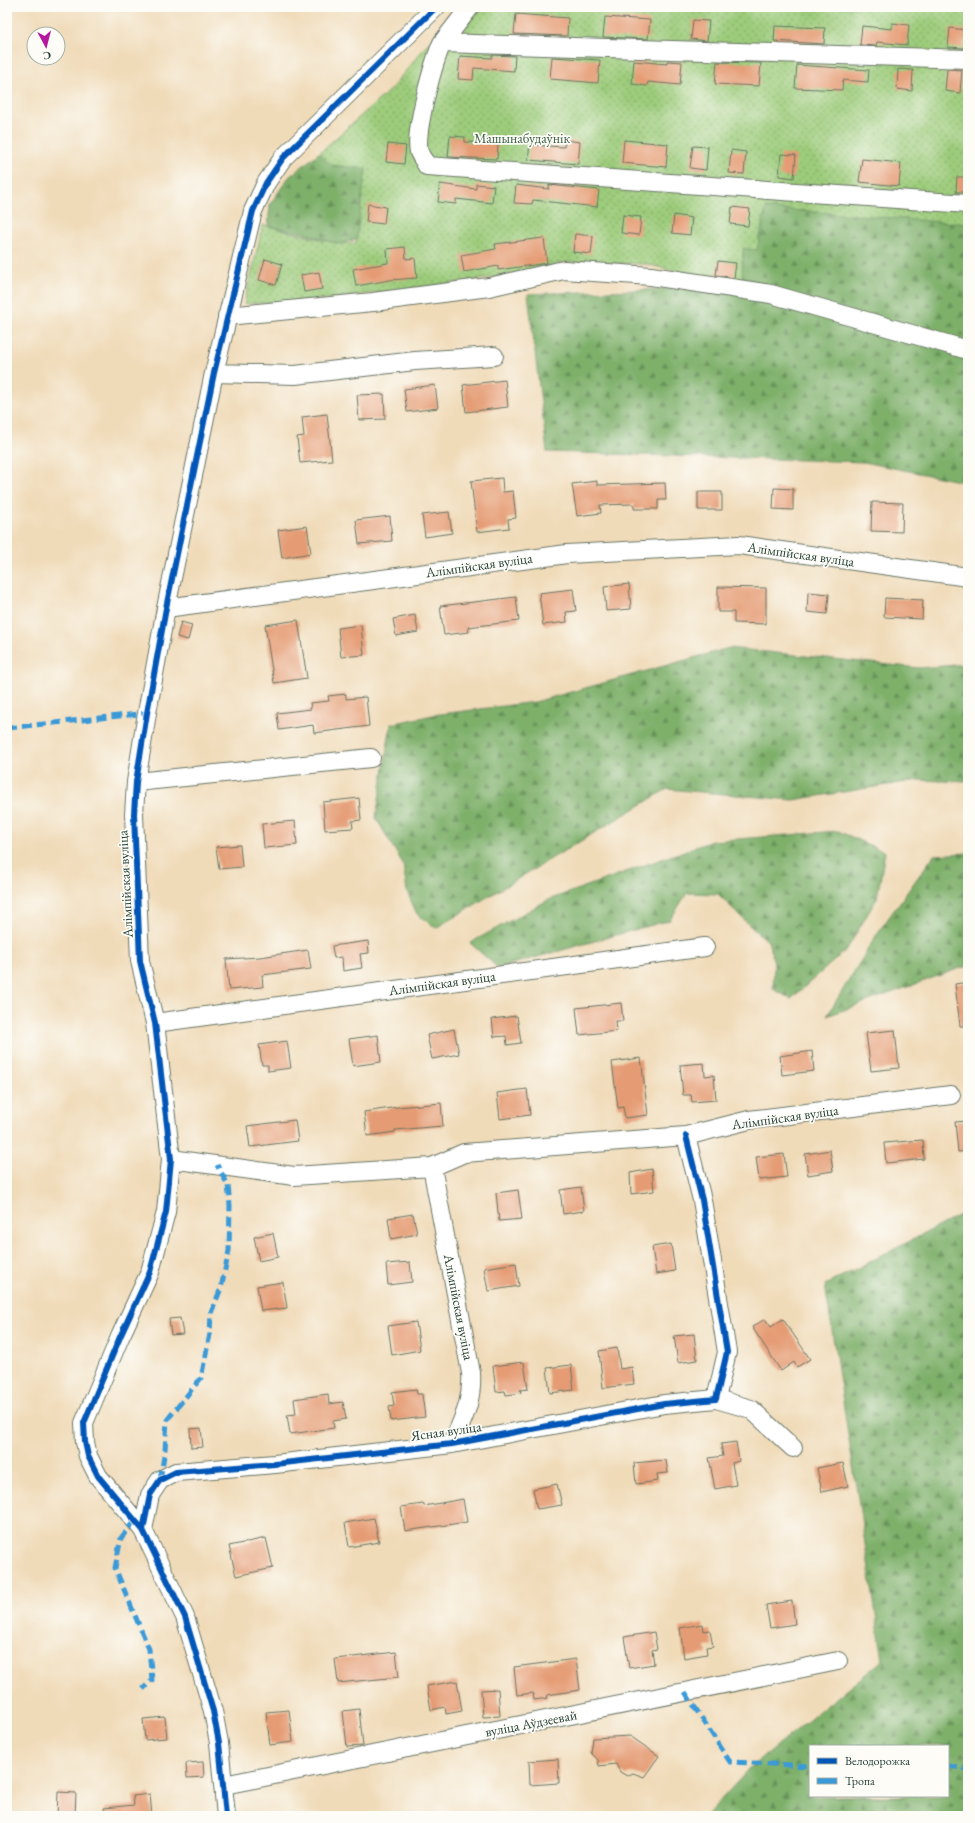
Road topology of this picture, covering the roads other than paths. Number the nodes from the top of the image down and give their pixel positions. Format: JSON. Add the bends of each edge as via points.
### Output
{"nodes":[{"id":1,"x":436,"y":7,"type":"edge"},
{"id":2,"x":470,"y":7,"type":"edge"},
{"id":3,"x":442,"y":43,"type":"junction"},
{"id":4,"x":968,"y":59,"type":"edge"},
{"id":5,"x":968,"y":204,"type":"edge"},
{"id":6,"x":227,"y":316,"type":"junction"},
{"id":7,"x":968,"y":350,"type":"edge"},
{"id":8,"x":494,"y":356,"type":"dead end"},
{"id":9,"x":214,"y":373,"type":"junction"},
{"id":10,"x":968,"y":577,"type":"edge"},
{"id":11,"x":166,"y":608,"type":"junction"},
{"id":12,"x":371,"y":758,"type":"dead end"},
{"id":13,"x":136,"y":782,"type":"junction"},
{"id":14,"x":705,"y":947,"type":"dead end"},
{"id":15,"x":155,"y":1023,"type":"junction"},
{"id":16,"x":951,"y":1095,"type":"dead end"},
{"id":17,"x":686,"y":1136,"type":"junction"},
{"id":18,"x":171,"y":1159,"type":"junction"},
{"id":19,"x":432,"y":1167,"type":"junction"},
{"id":20,"x":716,"y":1399,"type":"junction"},
{"id":21,"x":452,"y":1444,"type":"junction"},
{"id":22,"x":793,"y":1448,"type":"dead end"},
{"id":23,"x":143,"y":1530,"type":"junction"},
{"id":24,"x":838,"y":1661,"type":"dead end"},
{"id":25,"x":224,"y":1785,"type":"junction"},
{"id":26,"x":226,"y":1816,"type":"edge"}],
"edges":[{"from":1,"to":6,"type":"street","via":[[283,158],[266,183],[253,212]]},
{"from":2,"to":3,"type":"street"},
{"from":3,"to":4,"type":"street"},
{"from":3,"to":5,"type":"street","via":[[418,134],[419,153],[427,166]]},
{"from":6,"to":7,"type":"street","via":[[373,302],[489,287],[564,270],[651,276],[771,294]]},
{"from":6,"to":9,"type":"street"},
{"from":8,"to":9,"type":"street","via":[[407,362],[295,375]]},
{"from":9,"to":11,"type":"street"},
{"from":10,"to":11,"type":"street","name":"Алімпійская вуліца","via":[[739,545],[566,554]]},
{"from":11,"to":13,"type":"street","name":"Алімпійская вуліца"},
{"from":12,"to":13,"type":"street"},
{"from":13,"to":15,"type":"street","name":"Алімпійская вуліца","via":[[134,814],[140,961]]},
{"from":14,"to":15,"type":"street","name":"Алімпійская вуліца"},
{"from":15,"to":18,"type":"street","name":"Алімпійская вуліца"},
{"from":16,"to":17,"type":"street","name":"Алімпійская вуліца","via":[[749,1120]]},
{"from":17,"to":19,"type":"street","name":"Алімпійская вуліца","via":[[464,1153]]},
{"from":17,"to":20,"type":"street","via":[[702,1200],[727,1352]]},
{"from":18,"to":19,"type":"street","name":"Алімпійская вуліца","via":[[294,1176]]},
{"from":18,"to":23,"type":"street","via":[[166,1212],[150,1272],[84,1423],[88,1456],[98,1476]]},
{"from":19,"to":21,"type":"street","name":"Алімпійская вуліца","via":[[471,1373],[469,1406]]},
{"from":20,"to":21,"type":"street","name":"Ясная вуліца","via":[[664,1404]]},
{"from":20,"to":22,"type":"street","via":[[751,1409]]},
{"from":21,"to":23,"type":"street","name":"Ясная вуліца","via":[[275,1464],[176,1472],[160,1480],[150,1495]]},
{"from":23,"to":25,"type":"street","via":[[185,1617],[214,1718]]},
{"from":24,"to":25,"type":"street","name":"вуліца Аўдзеевай"},
{"from":25,"to":26,"type":"street"}]}
